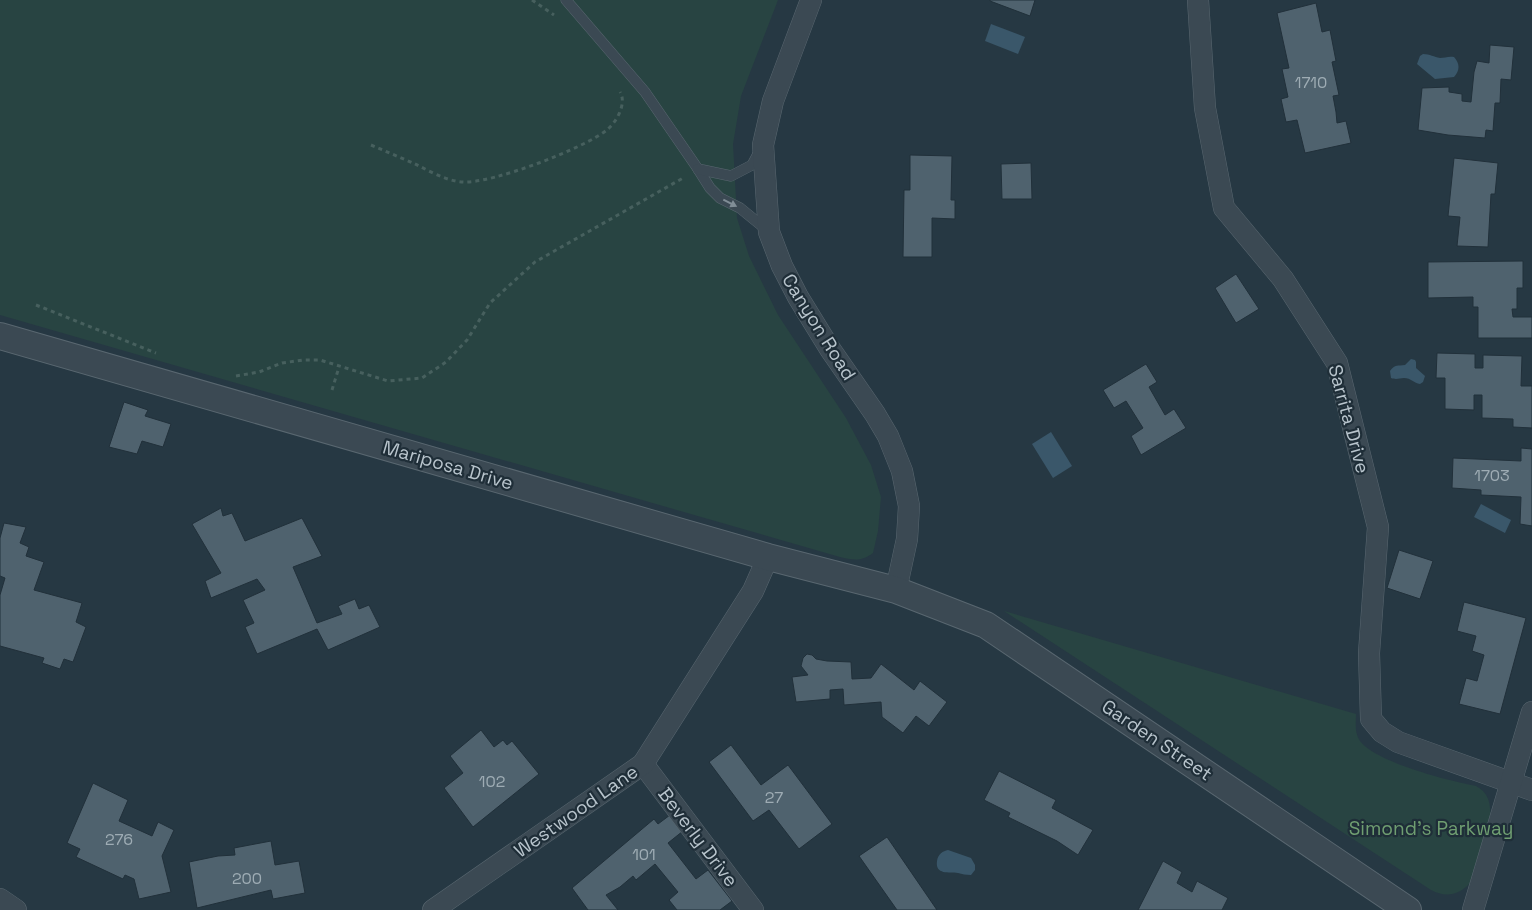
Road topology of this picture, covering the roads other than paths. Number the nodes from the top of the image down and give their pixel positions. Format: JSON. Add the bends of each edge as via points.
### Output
{"nodes":[{"id":1,"x":566,"y":0,"type":"edge"},
{"id":2,"x":811,"y":0,"type":"edge"},
{"id":3,"x":1198,"y":0,"type":"edge"},
{"id":4,"x":763,"y":144,"type":"junction"},
{"id":5,"x":698,"y":169,"type":"junction"},
{"id":6,"x":769,"y":232,"type":"junction"},
{"id":7,"x":0,"y":336,"type":"edge"},
{"id":8,"x":768,"y":557,"type":"junction"},
{"id":9,"x":896,"y":590,"type":"junction"},
{"id":10,"x":1532,"y":712,"type":"edge"},
{"id":11,"x":644,"y":764,"type":"junction"},
{"id":12,"x":1509,"y":783,"type":"junction"},
{"id":13,"x":1532,"y":790,"type":"edge"},
{"id":14,"x":0,"y":900,"type":"edge"},
{"id":15,"x":16,"y":910,"type":"edge"},
{"id":16,"x":433,"y":910,"type":"edge"},
{"id":17,"x":753,"y":910,"type":"edge"},
{"id":18,"x":1408,"y":910,"type":"edge"},
{"id":19,"x":1473,"y":910,"type":"edge"}],
"edges":[{"from":1,"to":5,"type":"lane","via":[[645,92]]},
{"from":2,"to":4,"type":"street","name":"Canyon Road","via":[[773,101]]},
{"from":3,"to":12,"type":"street","name":"Sarrita Drive","via":[[1205,108],[1224,208],[1283,279],[1337,363],[1378,527],[1368,653],[1371,719],[1382,732],[1398,742]]},
{"from":4,"to":5,"type":"lane","via":[[752,165],[731,176]]},
{"from":4,"to":6,"type":"street","name":"Canyon Road"},
{"from":5,"to":6,"type":"lane","one_way":true,"via":[[720,198],[740,208]]},
{"from":6,"to":9,"type":"street","name":"Canyon Road","via":[[798,297],[888,436],[902,471],[909,506],[907,539]]},
{"from":7,"to":8,"type":"street","name":"Mariposa Drive"},
{"from":8,"to":9,"type":"street","name":"Mariposa Drive"},
{"from":8,"to":11,"type":"street","name":"Westwood Lane","via":[[753,592]]},
{"from":9,"to":18,"type":"street","name":"Garden Street","via":[[986,625]]},
{"from":10,"to":12,"type":"street"},
{"from":11,"to":16,"type":"street","name":"Westwood Lane"},
{"from":11,"to":17,"type":"street","name":"Beverly Drive"},
{"from":12,"to":13,"type":"street"},
{"from":12,"to":19,"type":"street"},
{"from":14,"to":15,"type":"street"}]}
